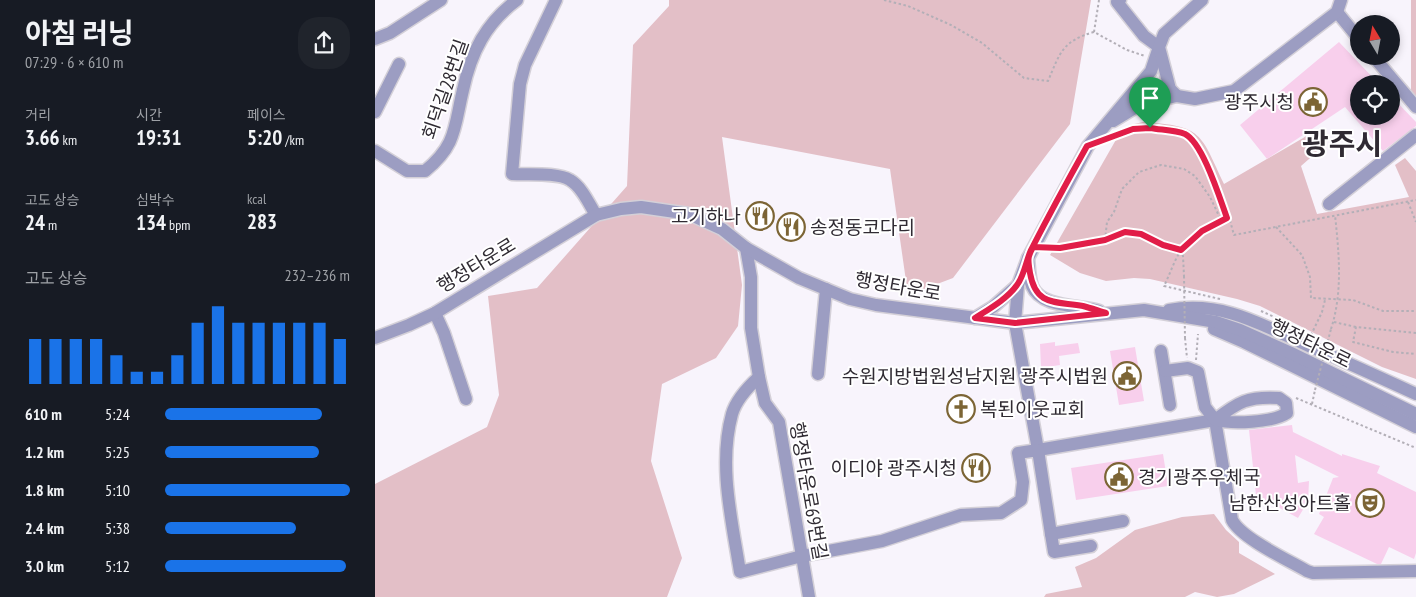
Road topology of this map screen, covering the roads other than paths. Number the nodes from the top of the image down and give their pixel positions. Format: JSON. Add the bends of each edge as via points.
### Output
{"nodes":[{"id":1,"x":441,"y":0,"type":"edge"},
{"id":2,"x":517,"y":0,"type":"edge"},
{"id":3,"x":556,"y":0,"type":"edge"},
{"id":4,"x":1119,"y":0,"type":"edge"},
{"id":5,"x":1201,"y":0,"type":"edge"},
{"id":6,"x":1339,"y":6,"type":"edge"},
{"id":7,"x":1350,"y":24,"type":"edge"},
{"id":8,"x":375,"y":39,"type":"edge"},
{"id":9,"x":1159,"y":47,"type":"junction"},
{"id":10,"x":399,"y":64,"type":"dead end"},
{"id":11,"x":1381,"y":65,"type":"edge"},
{"id":12,"x":1177,"y":96,"type":"junction"},
{"id":13,"x":1416,"y":107,"type":"edge"},
{"id":14,"x":375,"y":112,"type":"edge"},
{"id":15,"x":1104,"y":126,"type":"junction"},
{"id":16,"x":1416,"y":135,"type":"edge"},
{"id":17,"x":375,"y":151,"type":"edge"},
{"id":18,"x":1332,"y":210,"type":"road end"},
{"id":19,"x":596,"y":215,"type":"junction"},
{"id":20,"x":746,"y":248,"type":"junction"},
{"id":21,"x":1030,"y":252,"type":"junction"},
{"id":22,"x":1018,"y":285,"type":"junction"},
{"id":23,"x":826,"y":289,"type":"junction"},
{"id":24,"x":1162,"y":312,"type":"junction"},
{"id":25,"x":435,"y":313,"type":"junction"},
{"id":26,"x":1106,"y":313,"type":"junction"},
{"id":27,"x":975,"y":318,"type":"junction"},
{"id":28,"x":1015,"y":323,"type":"junction"},
{"id":29,"x":375,"y":338,"type":"edge"},
{"id":30,"x":1161,"y":351,"type":"dead end"},
{"id":31,"x":1165,"y":371,"type":"junction"},
{"id":32,"x":818,"y":374,"type":"dead end"},
{"id":33,"x":759,"y":377,"type":"junction"},
{"id":34,"x":1416,"y":394,"type":"edge"},
{"id":35,"x":466,"y":399,"type":"dead end"},
{"id":36,"x":1170,"y":405,"type":"dead end"},
{"id":37,"x":1278,"y":410,"type":"dead end"},
{"id":38,"x":1416,"y":414,"type":"edge"},
{"id":39,"x":1215,"y":420,"type":"junction"},
{"id":40,"x":1416,"y":426,"type":"edge"},
{"id":41,"x":1038,"y":450,"type":"junction"},
{"id":42,"x":1123,"y":521,"type":"dead end"},
{"id":43,"x":1051,"y":534,"type":"junction"},
{"id":44,"x":1091,"y":546,"type":"dead end"},
{"id":45,"x":802,"y":556,"type":"junction"},
{"id":46,"x":1416,"y":571,"type":"edge"},
{"id":47,"x":809,"y":597,"type":"edge"}],
"edges":[{"from":1,"to":8,"type":"street","via":[[391,33]]},
{"from":2,"to":17,"type":"street","name":"회덕길28번길","via":[[489,24],[471,59],[456,128],[441,158],[425,171],[407,171]]},
{"from":3,"to":19,"type":"street","via":[[525,65],[520,84],[512,174],[560,176],[571,180]]},
{"from":4,"to":9,"type":"street","via":[[1117,2],[1144,36]]},
{"from":5,"to":9,"type":"street","via":[[1164,34]]},
{"from":6,"to":7,"type":"street"},
{"from":6,"to":12,"type":"street","via":[[1234,91],[1195,99]]},
{"from":9,"to":12,"type":"street","via":[[1170,89]]},
{"from":9,"to":15,"type":"street","via":[[1151,71]]},
{"from":10,"to":14,"type":"street"},
{"from":11,"to":13,"type":"street"},
{"from":12,"to":15,"type":"street","via":[[1141,104]]},
{"from":15,"to":21,"type":"street","via":[[1087,146]]},
{"from":16,"to":18,"type":"street"},
{"from":19,"to":20,"type":"street","name":"행정타운로","via":[[641,207],[689,214],[722,230]]},
{"from":19,"to":25,"type":"street","name":"행정타운로"},
{"from":20,"to":23,"type":"street","name":"행정타운로","via":[[799,278]]},
{"from":20,"to":33,"type":"street","name":"행정타운로69번길","via":[[751,287],[751,328]]},
{"from":21,"to":22,"type":"street"},
{"from":21,"to":26,"type":"street","via":[[1032,286],[1041,297]]},
{"from":22,"to":27,"type":"street"},
{"from":22,"to":28,"type":"street"},
{"from":23,"to":27,"type":"street","name":"행정타운로","via":[[876,305]]},
{"from":23,"to":32,"type":"street"},
{"from":24,"to":26,"type":"street","name":"행정타운로"},
{"from":24,"to":34,"type":"street","via":[[1201,307],[1258,322]]},
{"from":24,"to":38,"type":"street","name":"행정타운로","via":[[1240,330]]},
{"from":24,"to":40,"type":"street","via":[[1237,339]]},
{"from":25,"to":29,"type":"street","name":"행정타운로"},
{"from":25,"to":35,"type":"street"},
{"from":26,"to":28,"type":"street","name":"행정타운로"},
{"from":27,"to":28,"type":"street","name":"행정타운로"},
{"from":28,"to":41,"type":"street"},
{"from":30,"to":31,"type":"street"},
{"from":31,"to":36,"type":"street"},
{"from":31,"to":39,"type":"street","via":[[1188,368],[1198,372],[1205,407]]},
{"from":33,"to":45,"type":"street","name":"행정타운로69번길","via":[[765,402],[779,422]]},
{"from":33,"to":45,"type":"street","via":[[745,390],[733,413],[726,451],[729,500],[740,572]]},
{"from":37,"to":39,"type":"street"},
{"from":39,"to":39,"type":"street","via":[[1235,423],[1279,417],[1287,413],[1286,403],[1279,398],[1246,400],[1236,403]]},
{"from":39,"to":41,"type":"street"},
{"from":39,"to":46,"type":"street","via":[[1232,520],[1238,529],[1307,571]]},
{"from":41,"to":43,"type":"street"},
{"from":41,"to":45,"type":"street","via":[[1018,454],[1023,482],[1021,500],[1001,513],[961,515],[882,541]]},
{"from":42,"to":43,"type":"street"},
{"from":43,"to":44,"type":"street","via":[[1054,552]]},
{"from":45,"to":47,"type":"street","name":"행정타운로69번길"}]}
